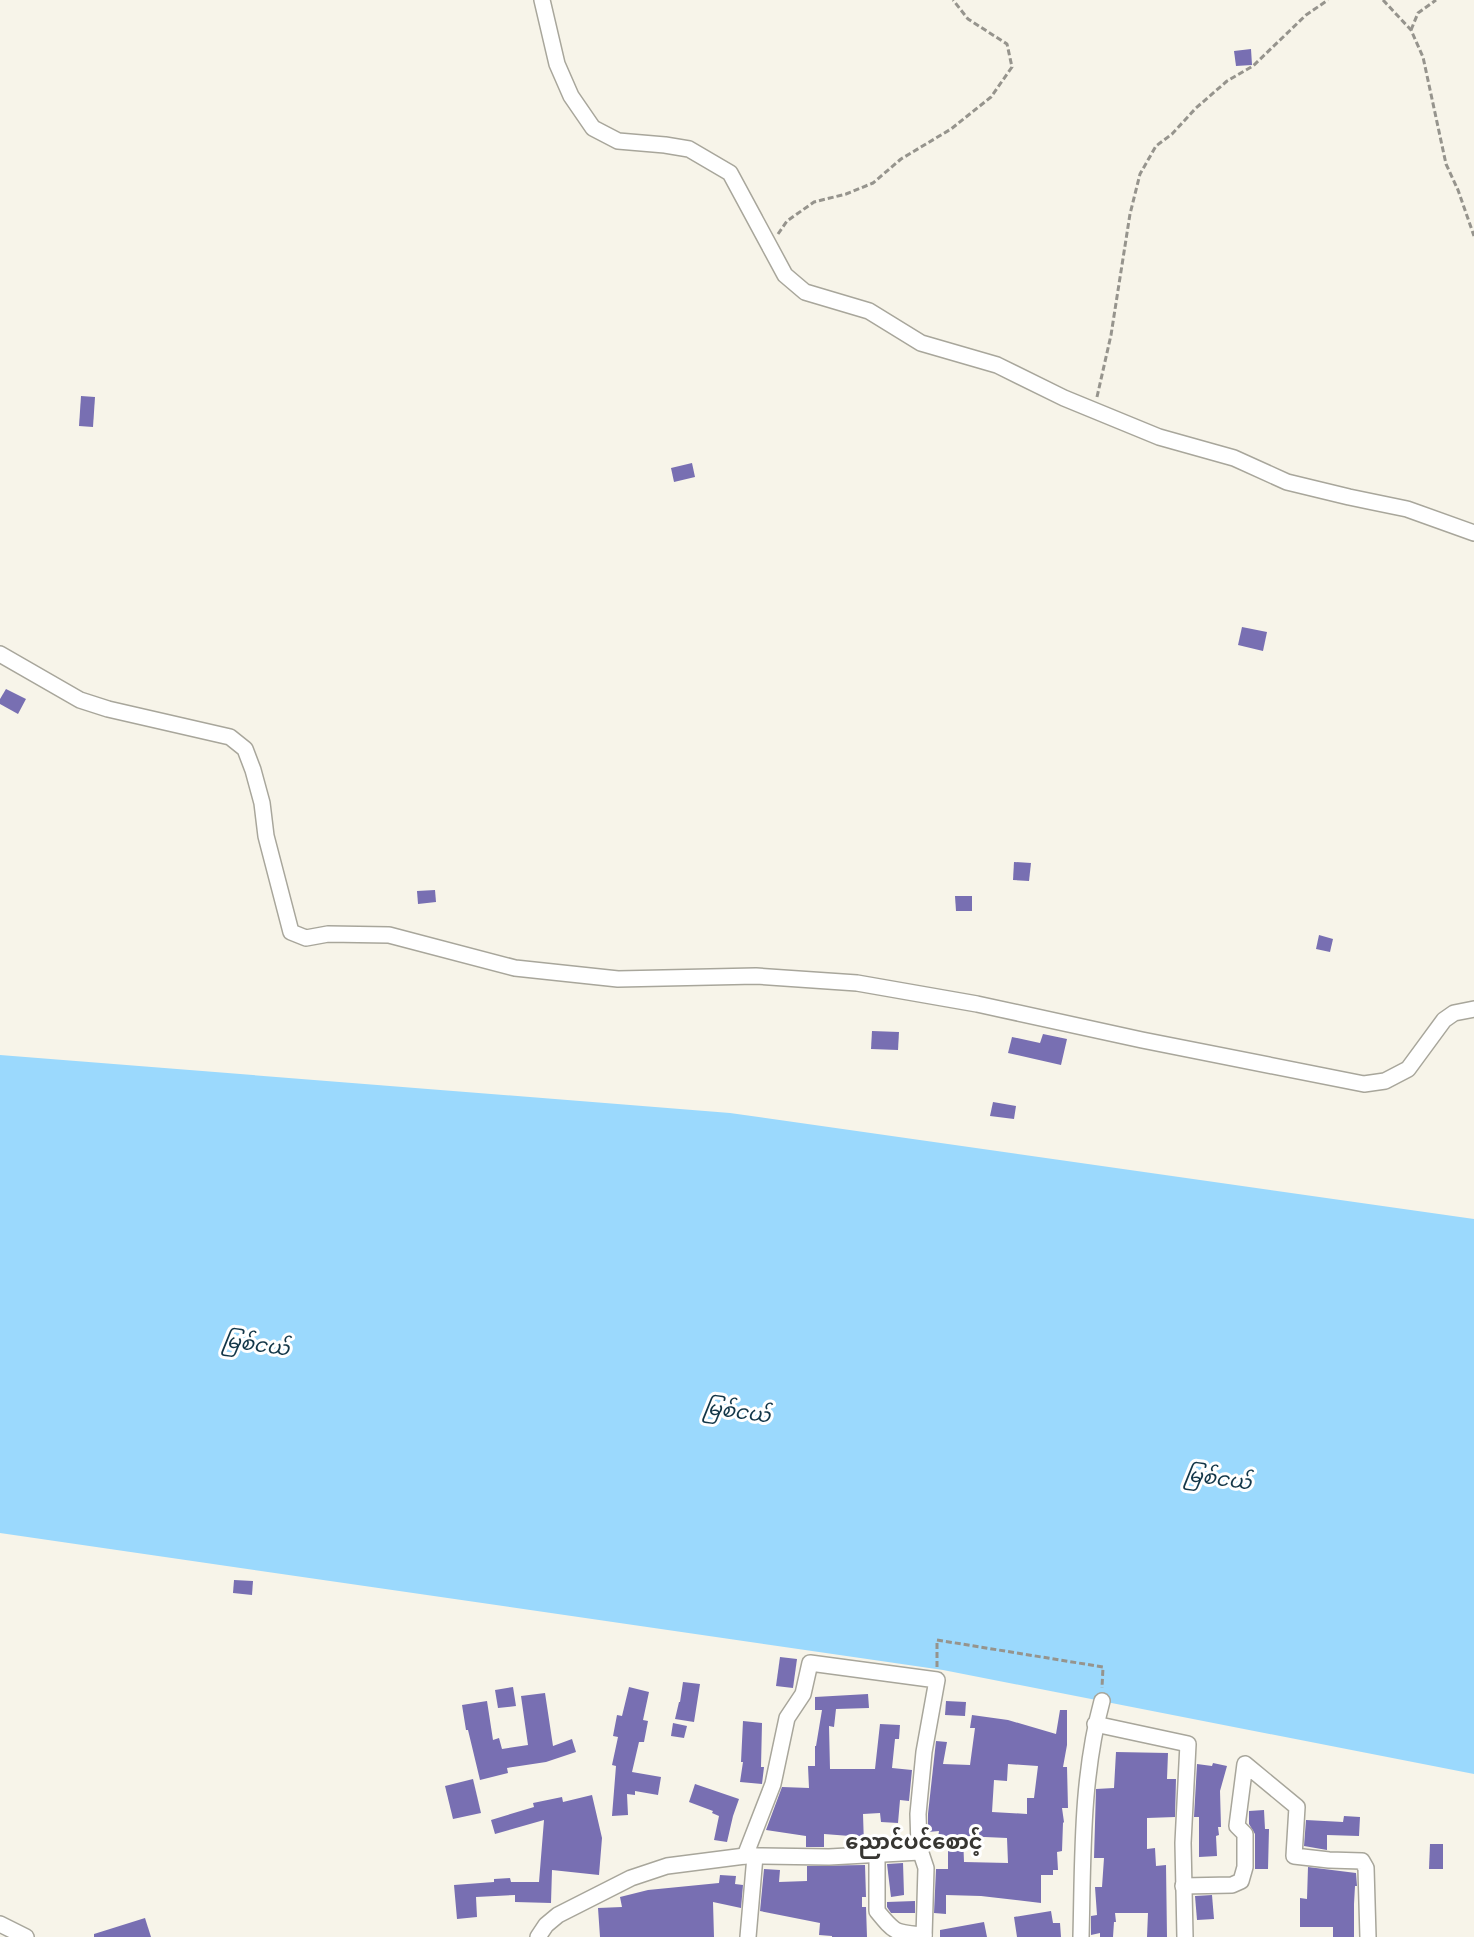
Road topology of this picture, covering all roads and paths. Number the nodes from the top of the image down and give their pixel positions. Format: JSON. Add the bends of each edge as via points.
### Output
{"nodes":[{"id":1,"x":542,"y":0,"type":"edge"},
{"id":2,"x":953,"y":0,"type":"edge"},
{"id":3,"x":1328,"y":0,"type":"edge"},
{"id":4,"x":1383,"y":0,"type":"edge"},
{"id":5,"x":1436,"y":0,"type":"edge"},
{"id":6,"x":1411,"y":30,"type":"junction"},
{"id":7,"x":1474,"y":236,"type":"edge"},
{"id":8,"x":774,"y":258,"type":"junction"},
{"id":9,"x":1094,"y":411,"type":"junction"},
{"id":10,"x":1474,"y":533,"type":"edge"},
{"id":11,"x":0,"y":654,"type":"edge"},
{"id":12,"x":1474,"y":1009,"type":"edge"},
{"id":13,"x":937,"y":1680,"type":"junction"},
{"id":14,"x":1102,"y":1701,"type":"joint"},
{"id":15,"x":1095,"y":1724,"type":"junction"},
{"id":16,"x":920,"y":1852,"type":"junction"},
{"id":17,"x":877,"y":1854,"type":"junction"},
{"id":18,"x":750,"y":1856,"type":"junction"},
{"id":19,"x":1183,"y":1886,"type":"junction"},
{"id":20,"x":0,"y":1924,"type":"edge"},
{"id":21,"x":924,"y":1936,"type":"edge"},
{"id":22,"x":26,"y":1937,"type":"edge"},
{"id":23,"x":538,"y":1937,"type":"edge"},
{"id":24,"x":748,"y":1937,"type":"edge"},
{"id":25,"x":1081,"y":1937,"type":"edge"},
{"id":26,"x":1185,"y":1937,"type":"edge"},
{"id":27,"x":1368,"y":1937,"type":"edge"}],
"edges":[{"from":1,"to":8,"type":"street","via":[[557,63],[571,96],[593,128],[618,141],[689,149],[730,173]]},
{"from":2,"to":8,"type":"path","via":[[968,19],[1007,44],[1012,67],[991,98],[951,129],[901,159],[873,183],[814,202],[787,221],[773,242]]},
{"from":3,"to":9,"type":"path","via":[[1306,15],[1253,66],[1227,81],[1196,108],[1156,146],[1140,174]]},
{"from":4,"to":6,"type":"path"},
{"from":5,"to":6,"type":"path","via":[[1418,13]]},
{"from":6,"to":7,"type":"path","via":[[1423,57],[1446,164]]},
{"from":8,"to":9,"type":"street","via":[[785,275],[805,292],[869,311],[921,343],[997,365]]},
{"from":9,"to":10,"type":"street","via":[[1159,437],[1233,458],[1287,482],[1407,509]]},
{"from":11,"to":12,"type":"street","via":[[80,700],[230,737],[245,749],[259,792],[291,932],[306,938],[328,934],[389,935],[515,968],[618,979],[756,976],[857,983],[1364,1084],[1385,1081],[1408,1069],[1444,1020],[1454,1013]]},
{"from":13,"to":14,"type":"path","via":[[937,1640],[1103,1667]]},
{"from":13,"to":16,"type":"street","via":[[921,1773]]},
{"from":13,"to":18,"type":"street","via":[[810,1663],[803,1694],[787,1718],[773,1784]]},
{"from":14,"to":15,"type":"street"},
{"from":15,"to":19,"type":"street","via":[[1188,1744]]},
{"from":15,"to":25,"type":"street","via":[[1084,1812]]},
{"from":16,"to":17,"type":"street"},
{"from":16,"to":21,"type":"street","via":[[926,1868]]},
{"from":17,"to":18,"type":"street"},
{"from":17,"to":21,"type":"street","via":[[877,1911],[900,1934]]},
{"from":18,"to":23,"type":"street","via":[[667,1866],[631,1878],[558,1914]]},
{"from":18,"to":24,"type":"street"},
{"from":19,"to":26,"type":"street"},
{"from":19,"to":27,"type":"street","via":[[1232,1885],[1243,1878],[1245,1834],[1237,1826],[1245,1764],[1297,1807],[1294,1857],[1362,1861],[1366,1868]]},
{"from":20,"to":22,"type":"street"}]}
